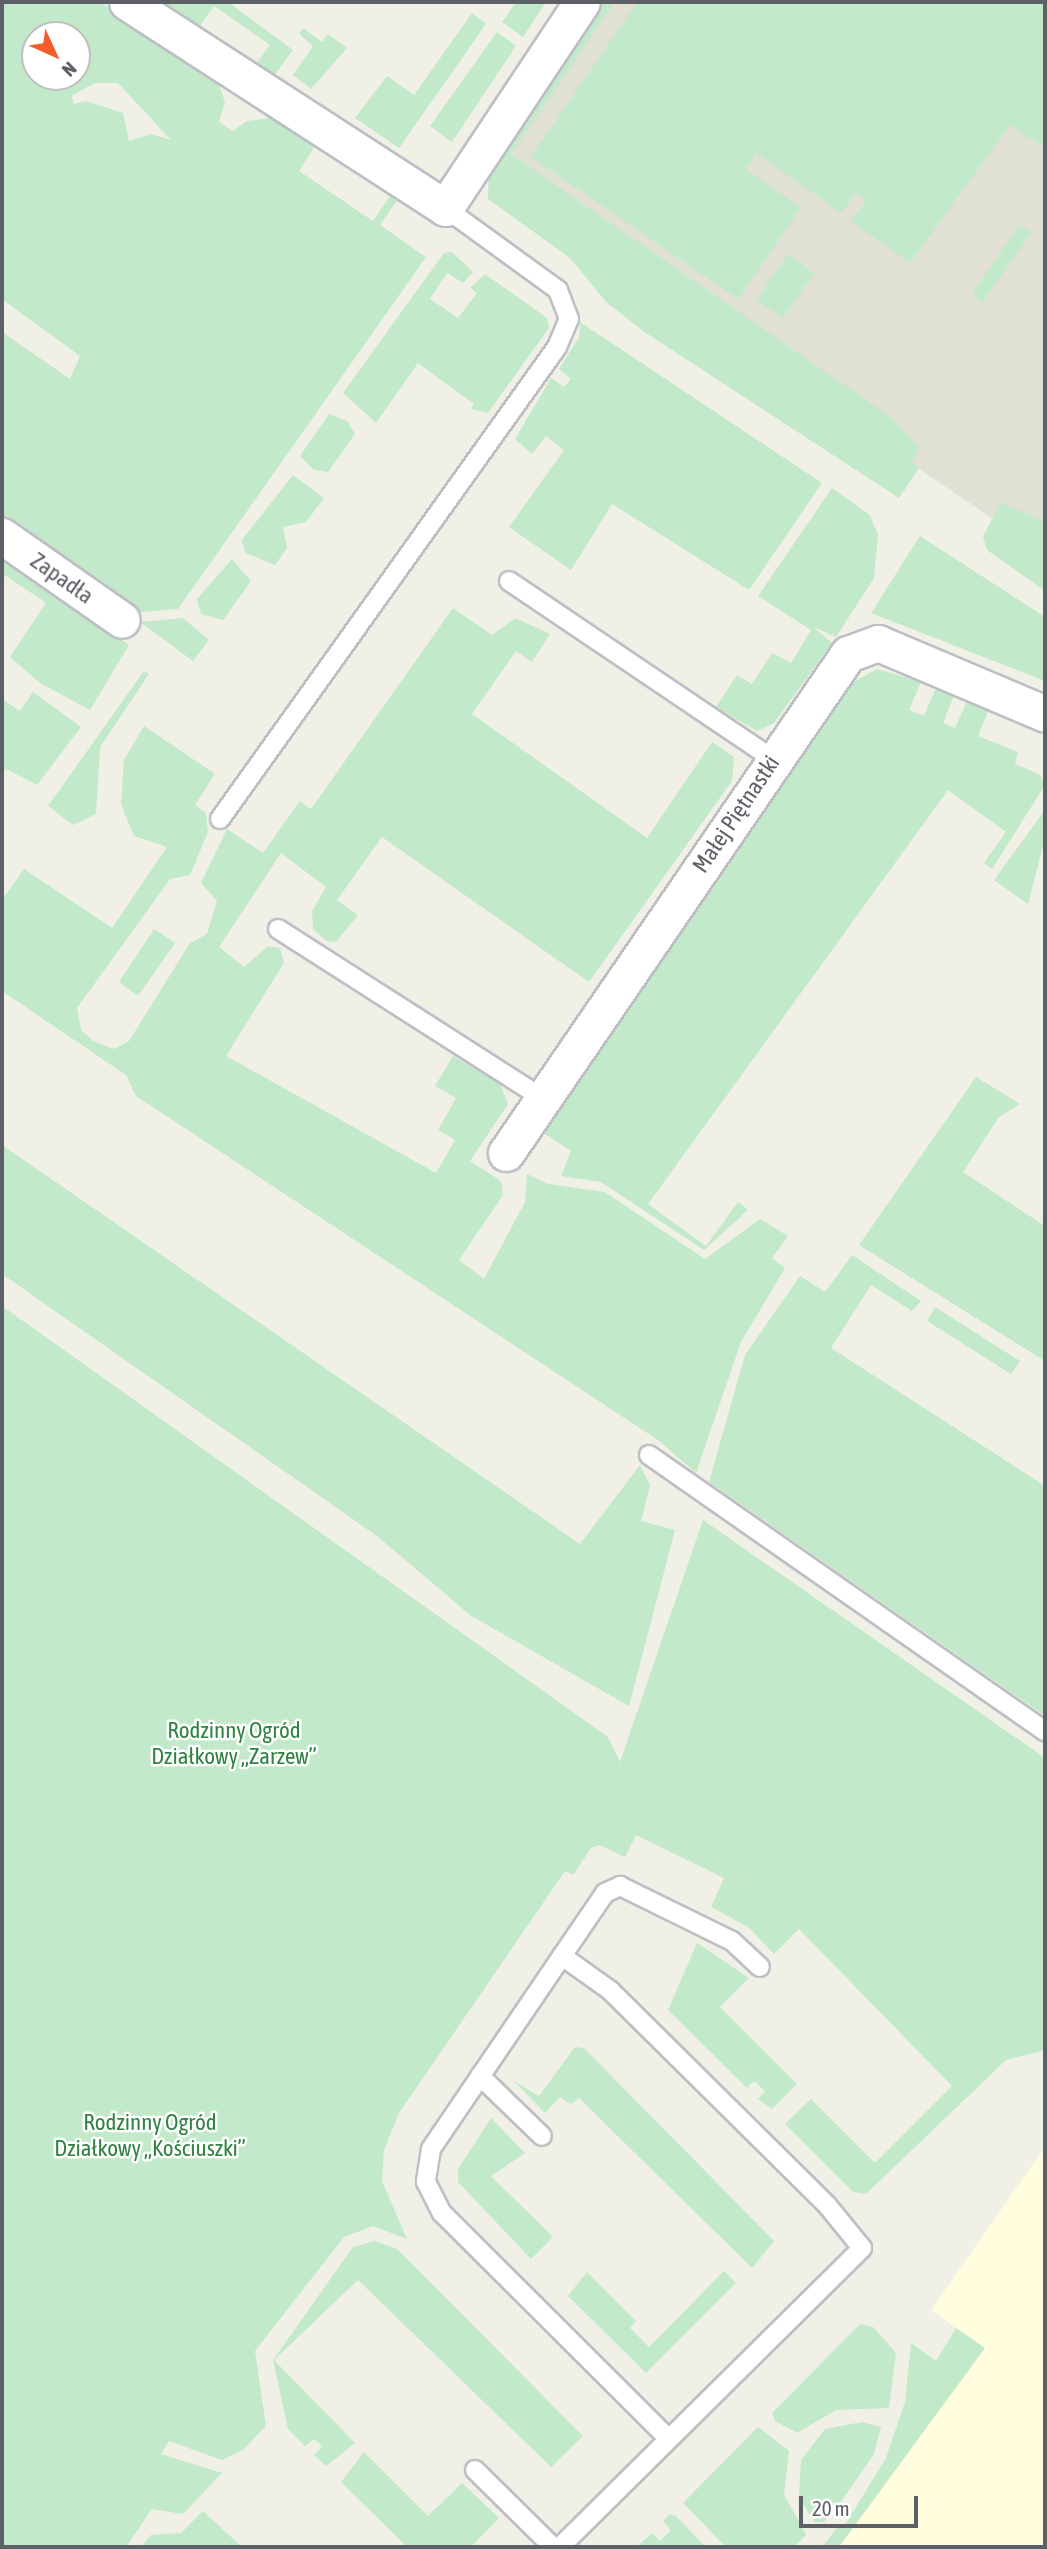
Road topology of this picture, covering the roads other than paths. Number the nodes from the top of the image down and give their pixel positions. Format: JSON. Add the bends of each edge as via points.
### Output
{"nodes":[{"id":1,"x":127,"y":2,"type":"edge"},
{"id":2,"x":582,"y":2,"type":"edge"},
{"id":3,"x":445,"y":208,"type":"junction"},
{"id":4,"x":2,"y":536,"type":"edge"},
{"id":5,"x":509,"y":581,"type":"dead end"},
{"id":6,"x":122,"y":620,"type":"dead end"},
{"id":7,"x":1045,"y":714,"type":"edge"},
{"id":8,"x":773,"y":759,"type":"junction"},
{"id":9,"x":220,"y":819,"type":"dead end"},
{"id":10,"x":278,"y":929,"type":"dead end"},
{"id":11,"x":541,"y":1098,"type":"junction"},
{"id":12,"x":506,"y":1153,"type":"dead end"},
{"id":13,"x":649,"y":1455,"type":"dead end"},
{"id":14,"x":1045,"y":1731,"type":"edge"},
{"id":15,"x":562,"y":1956,"type":"junction"},
{"id":16,"x":760,"y":1967,"type":"dead end"},
{"id":17,"x":480,"y":2076,"type":"junction"},
{"id":18,"x":542,"y":2136,"type":"dead end"},
{"id":19,"x":669,"y":2439,"type":"junction"},
{"id":20,"x":475,"y":2470,"type":"dead end"},
{"id":21,"x":553,"y":2547,"type":"edge"},
{"id":22,"x":560,"y":2547,"type":"edge"}],
"edges":[{"from":1,"to":3,"type":"street"},
{"from":2,"to":3,"type":"street"},
{"from":3,"to":9,"type":"lane","via":[[558,290],[569,319],[557,347]]},
{"from":4,"to":6,"type":"street","name":"Zapadła"},
{"from":5,"to":8,"type":"lane"},
{"from":7,"to":8,"type":"street","name":"Małej Piętnastki","via":[[878,643],[860,645],[841,661]]},
{"from":8,"to":11,"type":"street","name":"Małej Piętnastki"},
{"from":10,"to":11,"type":"lane"},
{"from":11,"to":12,"type":"street","name":"Małej Piętnastki"},
{"from":13,"to":14,"type":"lane"},
{"from":15,"to":16,"type":"lane","via":[[604,1893],[620,1886],[733,1941]]},
{"from":15,"to":17,"type":"lane"},
{"from":15,"to":19,"type":"lane","via":[[611,1991],[861,2242]]},
{"from":17,"to":18,"type":"lane"},
{"from":17,"to":19,"type":"lane","via":[[431,2149],[426,2182],[435,2200]]},
{"from":19,"to":22,"type":"lane"},
{"from":20,"to":21,"type":"lane"}]}
